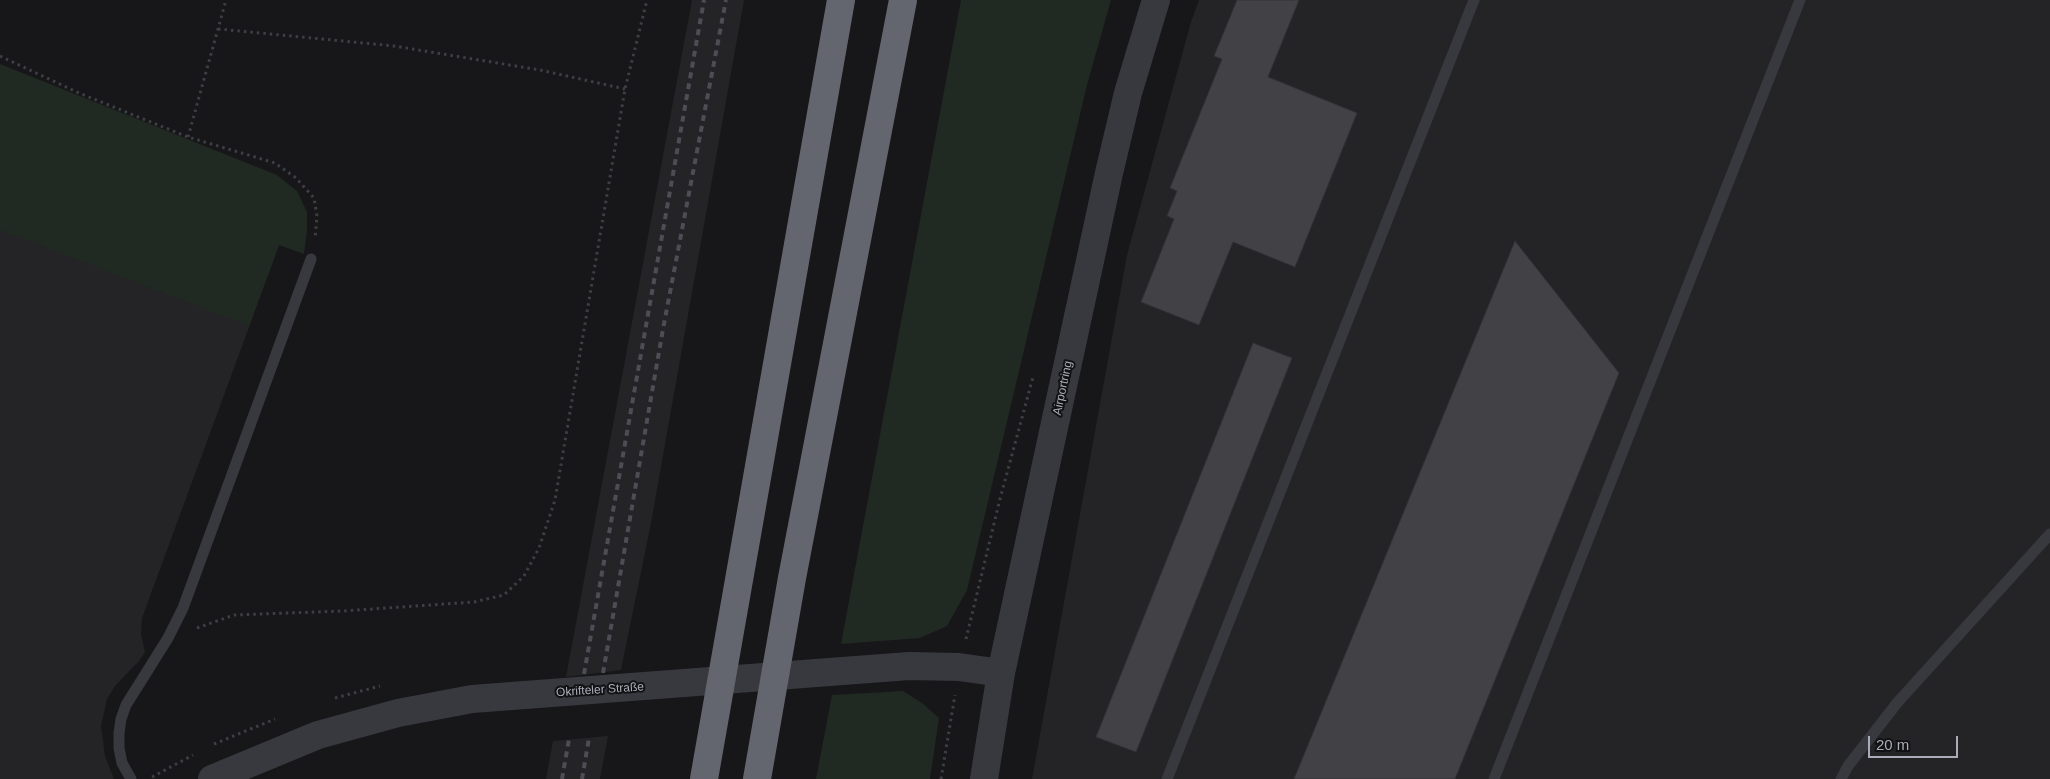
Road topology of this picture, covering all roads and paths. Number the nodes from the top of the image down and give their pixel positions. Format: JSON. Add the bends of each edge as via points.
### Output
{"nodes":[{"id":1,"x":226,"y":0,"type":"edge"},
{"id":2,"x":647,"y":0,"type":"edge"},
{"id":3,"x":841,"y":0,"type":"edge"},
{"id":4,"x":903,"y":0,"type":"edge"},
{"id":5,"x":1156,"y":0,"type":"edge"},
{"id":6,"x":1474,"y":0,"type":"edge"},
{"id":7,"x":1800,"y":0,"type":"edge"},
{"id":8,"x":218,"y":29,"type":"junction"},
{"id":9,"x":0,"y":56,"type":"edge"},
{"id":10,"x":625,"y":89,"type":"junction"},
{"id":11,"x":188,"y":137,"type":"junction"},
{"id":12,"x":311,"y":259,"type":"joint"},
{"id":13,"x":2050,"y":534,"type":"edge"},
{"id":14,"x":168,"y":638,"type":"junction"},
{"id":15,"x":959,"y":667,"type":"junction"},
{"id":16,"x":1001,"y":673,"type":"junction"},
{"id":17,"x":131,"y":779,"type":"edge"},
{"id":18,"x":212,"y":779,"type":"edge"},
{"id":19,"x":704,"y":779,"type":"edge"},
{"id":20,"x":757,"y":779,"type":"edge"},
{"id":21,"x":941,"y":779,"type":"edge"},
{"id":22,"x":984,"y":779,"type":"edge"},
{"id":23,"x":1167,"y":779,"type":"edge"},
{"id":24,"x":1494,"y":779,"type":"edge"},
{"id":25,"x":1841,"y":779,"type":"edge"}],
"edges":[{"from":1,"to":8,"type":"path"},
{"from":2,"to":10,"type":"path"},
{"from":3,"to":19,"type":"highway"},
{"from":4,"to":20,"type":"highway","via":[[792,578]]},
{"from":5,"to":16,"type":"street","name":"Airportring","via":[[1128,93],[1109,173]]},
{"from":6,"to":23,"type":"lane"},
{"from":7,"to":24,"type":"lane"},
{"from":8,"to":10,"type":"path","via":[[394,46],[540,70]]},
{"from":8,"to":11,"type":"path"},
{"from":9,"to":11,"type":"path","via":[[78,93]]},
{"from":10,"to":14,"type":"path","via":[[555,500],[539,548],[524,576],[504,595],[474,602],[234,614]]},
{"from":11,"to":12,"type":"path","via":[[275,163],[296,178],[314,198],[317,216]]},
{"from":12,"to":14,"type":"lane","via":[[183,608]]},
{"from":13,"to":25,"type":"lane","via":[[1897,703]]},
{"from":14,"to":17,"type":"lane","via":[[126,705],[121,719],[119,748],[122,763]]},
{"from":15,"to":16,"type":"street","name":"Okrifteler Straße"},
{"from":15,"to":18,"type":"street","name":"Okrifteler Straße","via":[[909,666],[472,699],[398,713],[327,732]]},
{"from":15,"to":21,"type":"path"},
{"from":16,"to":22,"type":"street","name":"Airportring"}]}
